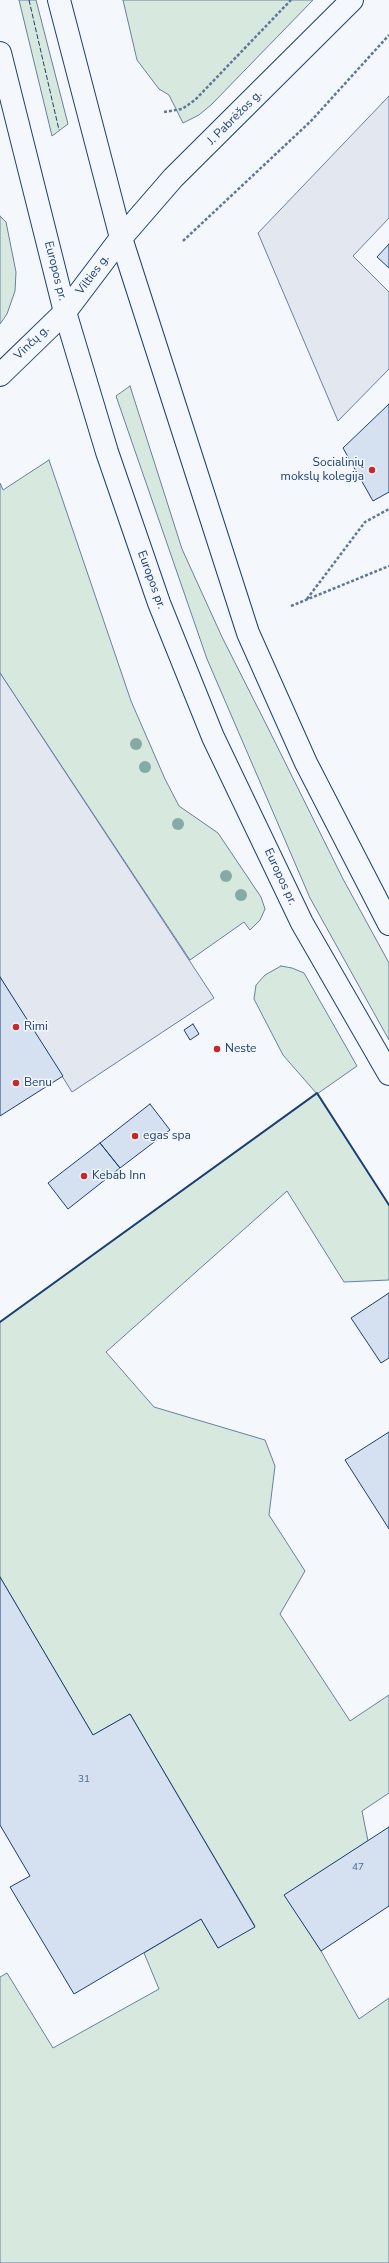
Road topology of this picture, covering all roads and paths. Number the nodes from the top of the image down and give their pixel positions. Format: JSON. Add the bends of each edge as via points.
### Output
{"nodes":[{"id":1,"x":59,"y":0,"type":"edge"},
{"id":2,"x":291,"y":0,"type":"edge"},
{"id":3,"x":352,"y":0,"type":"edge"},
{"id":4,"x":389,"y":35,"type":"edge"},
{"id":5,"x":0,"y":53,"type":"edge"},
{"id":6,"x":164,"y":112,"type":"dead end"},
{"id":7,"x":121,"y":238,"type":"junction"},
{"id":8,"x":183,"y":241,"type":"dead end"},
{"id":9,"x":65,"y":312,"type":"junction"},
{"id":10,"x":0,"y":375,"type":"edge"},
{"id":11,"x":389,"y":509,"type":"edge"},
{"id":12,"x":389,"y":566,"type":"edge"},
{"id":13,"x":307,"y":600,"type":"junction"},
{"id":14,"x":291,"y":606,"type":"dead end"},
{"id":15,"x":389,"y":924,"type":"edge"},
{"id":16,"x":389,"y":1074,"type":"edge"}],
"edges":[{"from":1,"to":7,"type":"main road"},
{"from":2,"to":6,"type":"path","via":[[195,100],[182,109]]},
{"from":3,"to":7,"type":"main road","name":"J. Pabrėžos g.","via":[[173,178]]},
{"from":4,"to":8,"type":"path","via":[[310,121]]},
{"from":5,"to":9,"type":"main road","name":"Europos pr."},
{"from":7,"to":9,"type":"main road","name":"Vilties g."},
{"from":7,"to":15,"type":"main road","via":[[248,633],[306,764]]},
{"from":9,"to":10,"type":"main road","name":"Vinčų g."},
{"from":9,"to":16,"type":"main road","name":"Europos pr.","via":[[106,452],[159,603],[214,737],[302,923]]},
{"from":11,"to":13,"type":"path","via":[[365,522]]},
{"from":12,"to":13,"type":"path"},
{"from":13,"to":14,"type":"path"}]}
